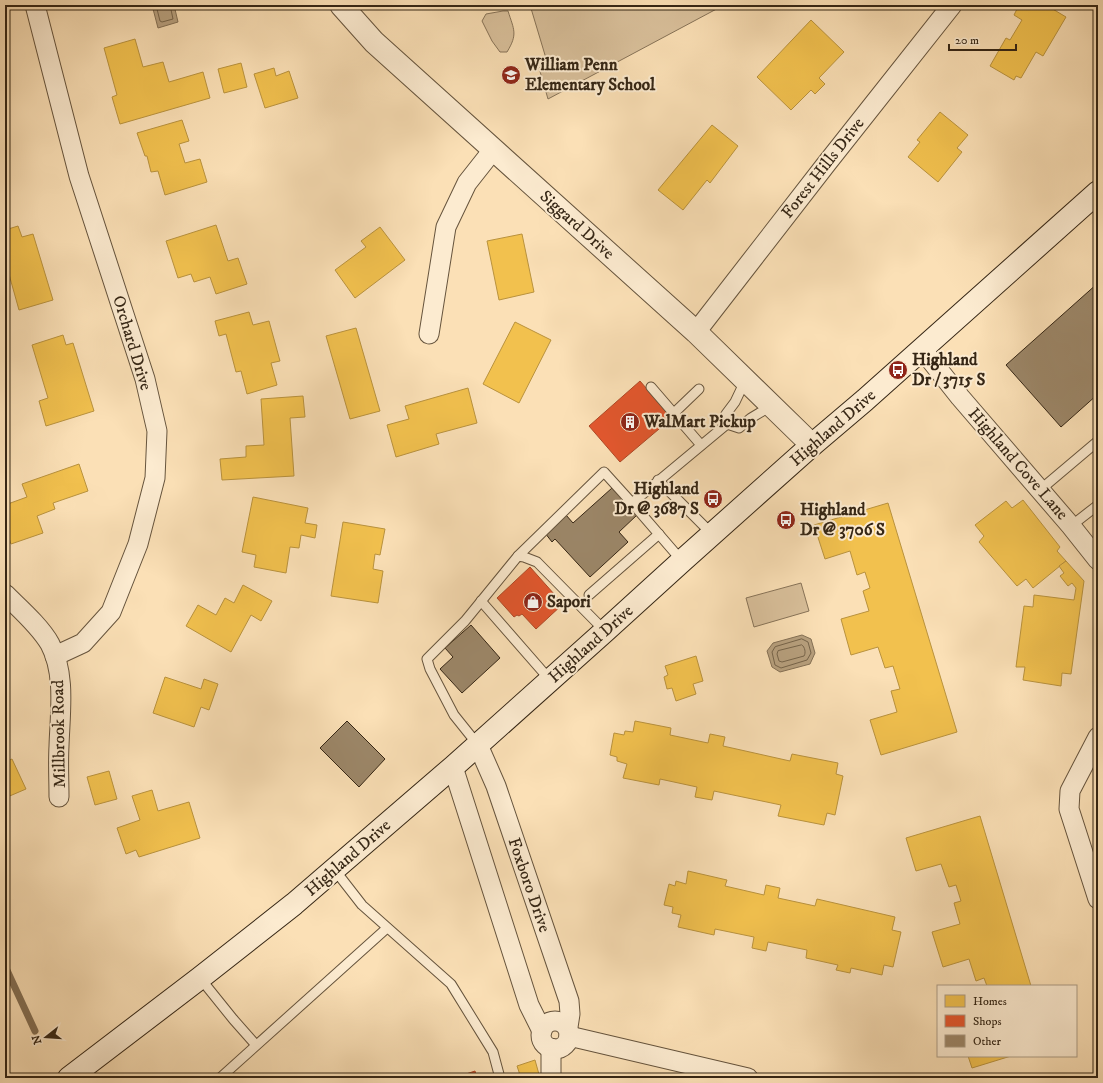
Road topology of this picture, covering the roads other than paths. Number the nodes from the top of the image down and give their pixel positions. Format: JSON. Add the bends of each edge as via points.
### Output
{"nodes":[{"id":1,"x":35,"y":5,"type":"edge"},
{"id":2,"x":341,"y":5,"type":"edge"},
{"id":3,"x":952,"y":5,"type":"edge"},
{"id":4,"x":493,"y":150,"type":"junction"},
{"id":5,"x":1098,"y":192,"type":"edge"},
{"id":6,"x":696,"y":332,"type":"junction"},
{"id":7,"x":429,"y":334,"type":"dead end"},
{"id":8,"x":922,"y":349,"type":"junction"},
{"id":9,"x":745,"y":381,"type":"junction"},
{"id":10,"x":651,"y":387,"type":"dead end"},
{"id":11,"x":699,"y":390,"type":"dead end"},
{"id":12,"x":771,"y":406,"type":"junction"},
{"id":13,"x":674,"y":413,"type":"junction"},
{"id":14,"x":727,"y":424,"type":"junction"},
{"id":15,"x":1098,"y":440,"type":"edge"},
{"id":16,"x":702,"y":445,"type":"junction"},
{"id":17,"x":812,"y":445,"type":"junction"},
{"id":18,"x":658,"y":480,"type":"junction"},
{"id":19,"x":1040,"y":490,"type":"junction"},
{"id":20,"x":632,"y":502,"type":"junction"},
{"id":21,"x":1098,"y":505,"type":"edge"},
{"id":22,"x":1071,"y":526,"type":"junction"},
{"id":23,"x":659,"y":534,"type":"junction"},
{"id":24,"x":713,"y":535,"type":"junction"},
{"id":25,"x":518,"y":556,"type":"junction"},
{"id":26,"x":1098,"y":560,"type":"edge"},
{"id":27,"x":682,"y":561,"type":"junction"},
{"id":28,"x":5,"y":594,"type":"edge"},
{"id":29,"x":589,"y":595,"type":"dead end"},
{"id":30,"x":481,"y":601,"type":"junction"},
{"id":31,"x":605,"y":631,"type":"junction"},
{"id":32,"x":55,"y":656,"type":"junction"},
{"id":33,"x":550,"y":680,"type":"junction"},
{"id":34,"x":1098,"y":737,"type":"edge"},
{"id":35,"x":478,"y":745,"type":"junction"},
{"id":36,"x":452,"y":767,"type":"junction"},
{"id":37,"x":59,"y":797,"type":"dead end"},
{"id":38,"x":334,"y":869,"type":"junction"},
{"id":39,"x":1098,"y":899,"type":"edge"},
{"id":40,"x":387,"y":928,"type":"junction"},
{"id":41,"x":200,"y":978,"type":"junction"},
{"id":42,"x":542,"y":1031,"type":"junction"},
{"id":43,"x":569,"y":1032,"type":"junction"},
{"id":44,"x":256,"y":1045,"type":"junction"},
{"id":45,"x":551,"y":1048,"type":"junction"},
{"id":46,"x":69,"y":1078,"type":"edge"},
{"id":47,"x":220,"y":1078,"type":"edge"},
{"id":48,"x":500,"y":1078,"type":"edge"},
{"id":49,"x":551,"y":1078,"type":"edge"},
{"id":50,"x":748,"y":1078,"type":"edge"}],
"edges":[{"from":1,"to":32,"type":"street","name":"Orchard Drive","via":[[79,176],[145,379],[157,431],[155,478],[138,544],[111,612],[83,643]]},
{"from":2,"to":4,"type":"main road","name":"Siggard Drive","via":[[374,42]]},
{"from":3,"to":6,"type":"street","name":"Forest Hills Drive"},
{"from":4,"to":6,"type":"main road","name":"Siggard Drive"},
{"from":4,"to":7,"type":"street","via":[[467,183],[446,227]]},
{"from":5,"to":8,"type":"main road","name":"Highland Drive"},
{"from":6,"to":9,"type":"main road","name":"Siggard Drive"},
{"from":8,"to":17,"type":"main road","name":"Highland Drive"},
{"from":8,"to":19,"type":"street","name":"Highland Cove Lane"},
{"from":9,"to":12,"type":"main road","name":"Siggard Drive"},
{"from":9,"to":14,"type":"lane","via":[[726,414]]},
{"from":10,"to":13,"type":"lane"},
{"from":11,"to":13,"type":"lane"},
{"from":12,"to":14,"type":"lane","via":[[739,428]]},
{"from":12,"to":17,"type":"main road","name":"Siggard Drive"},
{"from":13,"to":16,"type":"lane"},
{"from":14,"to":16,"type":"lane"},
{"from":15,"to":19,"type":"lane"},
{"from":16,"to":18,"type":"lane"},
{"from":17,"to":24,"type":"main road","name":"Highland Drive"},
{"from":18,"to":20,"type":"lane"},
{"from":18,"to":24,"type":"lane"},
{"from":19,"to":22,"type":"street","name":"Highland Cove Lane"},
{"from":20,"to":23,"type":"lane"},
{"from":20,"to":25,"type":"lane","via":[[604,472]]},
{"from":21,"to":22,"type":"lane"},
{"from":22,"to":26,"type":"street","name":"Highland Cove Lane"},
{"from":23,"to":27,"type":"lane"},
{"from":23,"to":29,"type":"lane"},
{"from":24,"to":27,"type":"main road","name":"Highland Drive"},
{"from":25,"to":30,"type":"lane"},
{"from":25,"to":31,"type":"lane","via":[[537,562]]},
{"from":27,"to":31,"type":"main road","name":"Highland Drive"},
{"from":28,"to":32,"type":"street","name":"Millbrook Road","via":[[40,630]]},
{"from":30,"to":33,"type":"lane"},
{"from":30,"to":35,"type":"lane","via":[[427,658],[430,670],[454,714]]},
{"from":31,"to":33,"type":"main road","name":"Highland Drive"},
{"from":32,"to":37,"type":"street","name":"Millbrook Road","via":[[61,707]]},
{"from":33,"to":35,"type":"main road","name":"Highland Drive"},
{"from":34,"to":39,"type":"street","via":[[1070,791],[1069,809],[1088,857]]},
{"from":35,"to":36,"type":"main road","name":"Highland Drive"},
{"from":35,"to":43,"type":"street","name":"Foxboro Drive","via":[[496,786],[568,1001]]},
{"from":36,"to":38,"type":"main road","name":"Highland Drive"},
{"from":36,"to":42,"type":"street","name":"Foxboro Drive","via":[[529,1005]]},
{"from":38,"to":40,"type":"lane","via":[[362,906]]},
{"from":38,"to":41,"type":"main road","name":"Highland Drive"},
{"from":40,"to":44,"type":"lane"},
{"from":40,"to":48,"type":"lane","via":[[451,984],[493,1052]]},
{"from":41,"to":44,"type":"lane"},
{"from":41,"to":46,"type":"main road","name":"Highland Drive"},
{"from":42,"to":43,"type":"street","via":[[551,1021],[561,1022]]},
{"from":42,"to":45,"type":"street","via":[[542,1040]]},
{"from":43,"to":45,"type":"street","via":[[568,1041],[562,1047]]},
{"from":43,"to":50,"type":"street"},
{"from":44,"to":47,"type":"lane"},
{"from":45,"to":49,"type":"street"}]}
